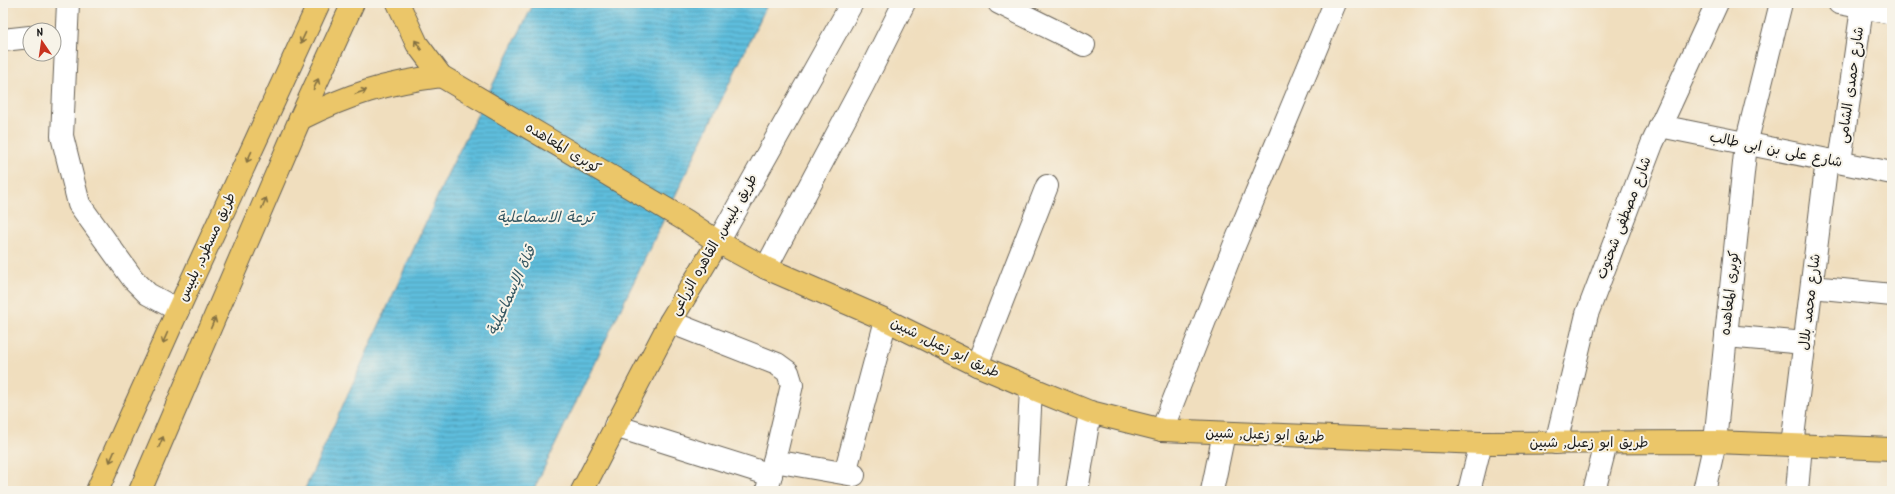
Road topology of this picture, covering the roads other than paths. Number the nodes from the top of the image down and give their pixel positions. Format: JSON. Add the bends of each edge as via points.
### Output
{"nodes":[{"id":1,"x":68,"y":3,"type":"edge"},
{"id":2,"x":319,"y":3,"type":"edge"},
{"id":3,"x":353,"y":3,"type":"edge"},
{"id":4,"x":398,"y":3,"type":"edge"},
{"id":5,"x":852,"y":3,"type":"edge"},
{"id":6,"x":904,"y":3,"type":"edge"},
{"id":7,"x":999,"y":3,"type":"edge"},
{"id":8,"x":1335,"y":3,"type":"edge"},
{"id":9,"x":1717,"y":3,"type":"edge"},
{"id":10,"x":1781,"y":3,"type":"edge"},
{"id":11,"x":1839,"y":3,"type":"edge"},
{"id":12,"x":1862,"y":8,"type":"junction"},
{"id":13,"x":1892,"y":13,"type":"edge"},
{"id":14,"x":62,"y":25,"type":"edge"},
{"id":15,"x":22,"y":37,"type":"edge"},
{"id":16,"x":3,"y":40,"type":"edge"},
{"id":17,"x":1084,"y":45,"type":"dead end"},
{"id":18,"x":61,"y":62,"type":"edge"},
{"id":19,"x":441,"y":76,"type":"junction"},
{"id":20,"x":300,"y":119,"type":"junction"},
{"id":21,"x":1660,"y":126,"type":"junction"},
{"id":22,"x":1746,"y":144,"type":"junction"},
{"id":23,"x":1833,"y":161,"type":"junction"},
{"id":24,"x":1892,"y":173,"type":"edge"},
{"id":25,"x":1048,"y":186,"type":"dead end"},
{"id":26,"x":685,"y":220,"type":"joint"},
{"id":27,"x":718,"y":242,"type":"junction"},
{"id":28,"x":766,"y":268,"type":"junction"},
{"id":29,"x":1812,"y":287,"type":"junction"},
{"id":30,"x":1892,"y":295,"type":"edge"},
{"id":31,"x":178,"y":310,"type":"junction"},
{"id":32,"x":886,"y":320,"type":"junction"},
{"id":33,"x":670,"y":322,"type":"junction"},
{"id":34,"x":1726,"y":336,"type":"junction"},
{"id":35,"x":1805,"y":343,"type":"junction"},
{"id":36,"x":977,"y":365,"type":"junction"},
{"id":37,"x":1031,"y":388,"type":"junction"},
{"id":38,"x":1090,"y":412,"type":"junction"},
{"id":39,"x":615,"y":426,"type":"junction"},
{"id":40,"x":1162,"y":430,"type":"junction"},
{"id":41,"x":1224,"y":433,"type":"junction"},
{"id":42,"x":1715,"y":442,"type":"junction"},
{"id":43,"x":1481,"y":443,"type":"junction"},
{"id":44,"x":1556,"y":443,"type":"junction"},
{"id":45,"x":1606,"y":444,"type":"junction"},
{"id":46,"x":1797,"y":445,"type":"junction"},
{"id":47,"x":1892,"y":448,"type":"edge"},
{"id":48,"x":770,"y":476,"type":"edge"},
{"id":49,"x":97,"y":491,"type":"edge"},
{"id":50,"x":140,"y":491,"type":"edge"},
{"id":51,"x":582,"y":491,"type":"edge"},
{"id":52,"x":1026,"y":491,"type":"edge"},
{"id":53,"x":1077,"y":491,"type":"edge"},
{"id":54,"x":1212,"y":491,"type":"edge"},
{"id":55,"x":1469,"y":491,"type":"edge"},
{"id":56,"x":1594,"y":491,"type":"edge"},
{"id":57,"x":1704,"y":491,"type":"edge"},
{"id":58,"x":1797,"y":491,"type":"edge"}],
"edges":[{"from":1,"to":14,"type":"street"},
{"from":2,"to":31,"type":"main road","name":"طريق مسطرد, بلبيس","one_way":true},
{"from":20,"to":3,"type":"main road","one_way":true},
{"from":19,"to":4,"type":"main road","name":"كوبرى المعاهده","one_way":true,"via":[[417,44]]},
{"from":5,"to":27,"type":"street","name":"طريق بلبيس, القاهره الزراعى"},
{"from":6,"to":28,"type":"street"},
{"from":7,"to":17,"type":"street"},
{"from":8,"to":40,"type":"street","via":[[1234,246]]},
{"from":9,"to":21,"type":"street","name":"شارع مصطفى شحتوت"},
{"from":10,"to":22,"type":"street","name":"كوبرى المعاهده"},
{"from":11,"to":12,"type":"street"},
{"from":12,"to":13,"type":"street"},
{"from":12,"to":23,"type":"street","name":"شارع حمدى الشامى"},
{"from":15,"to":16,"type":"street"},
{"from":18,"to":31,"type":"street","via":[[62,136],[79,204],[133,278],[148,294]]},
{"from":20,"to":19,"type":"main road","one_way":true,"via":[[333,102],[368,90],[404,81]]},
{"from":19,"to":26,"type":"main road","name":"كوبرى المعاهده"},
{"from":50,"to":20,"type":"main road","one_way":true},
{"from":21,"to":22,"type":"street","name":"شارع على بن ابى طالب"},
{"from":21,"to":44,"type":"street","name":"شارع مصطفى شحتوت","via":[[1587,314]]},
{"from":22,"to":23,"type":"street","name":"شارع على بن ابى طالب"},
{"from":22,"to":34,"type":"street","name":"كوبرى المعاهده"},
{"from":23,"to":24,"type":"street","name":"شارع على بن ابى طالب"},
{"from":23,"to":29,"type":"street","name":"شارع محمد بلال"},
{"from":25,"to":36,"type":"street"},
{"from":26,"to":27,"type":"main road","name":"طريق ابو زعبل, شبين"},
{"from":27,"to":28,"type":"main road","name":"طريق ابو زعبل, شبين"},
{"from":27,"to":33,"type":"main road","name":"طريق بلبيس, القاهره الزراعى"},
{"from":28,"to":32,"type":"main road","name":"طريق ابو زعبل, شبين"},
{"from":29,"to":30,"type":"street"},
{"from":29,"to":35,"type":"street","name":"شارع محمد بلال"},
{"from":31,"to":49,"type":"main road","name":"طريق مسطرد, بلبيس","one_way":true},
{"from":32,"to":36,"type":"main road","name":"طريق ابو زعبل, شبين"},
{"from":32,"to":48,"type":"street","via":[[849,474]]},
{"from":33,"to":39,"type":"main road","name":"طريق بلبيس, القاهره الزراعى"},
{"from":33,"to":48,"type":"street","via":[[777,364],[788,372],[792,385]]},
{"from":34,"to":35,"type":"street"},
{"from":34,"to":42,"type":"street","name":"كوبرى المعاهده"},
{"from":35,"to":46,"type":"street","name":"شارع محمد بلال"},
{"from":36,"to":37,"type":"main road","name":"طريق ابو زعبل, شبين"},
{"from":37,"to":38,"type":"main road","name":"طريق ابو زعبل, شبين"},
{"from":37,"to":52,"type":"street"},
{"from":38,"to":40,"type":"main road","name":"طريق ابو زعبل, شبين"},
{"from":38,"to":53,"type":"street"},
{"from":39,"to":48,"type":"street"},
{"from":39,"to":51,"type":"main road","name":"طريق بلبيس, القاهره الزراعى"},
{"from":40,"to":41,"type":"main road","name":"طريق ابو زعبل, شبين"},
{"from":41,"to":43,"type":"main road","name":"طريق ابو زعبل, شبين"},
{"from":41,"to":54,"type":"street"},
{"from":42,"to":45,"type":"main road","name":"طريق ابو زعبل, شبين"},
{"from":42,"to":46,"type":"main road","name":"طريق ابو زعبل, شبين"},
{"from":42,"to":57,"type":"street","name":"كوبرى المعاهده"},
{"from":43,"to":44,"type":"main road","name":"طريق ابو زعبل, شبين"},
{"from":43,"to":55,"type":"street"},
{"from":44,"to":45,"type":"main road","name":"طريق ابو زعبل, شبين"},
{"from":45,"to":56,"type":"street"},
{"from":46,"to":47,"type":"main road","name":"طريق ابو زعبل, شبين"},
{"from":46,"to":58,"type":"street","name":"شارع محمد بلال"}]}
